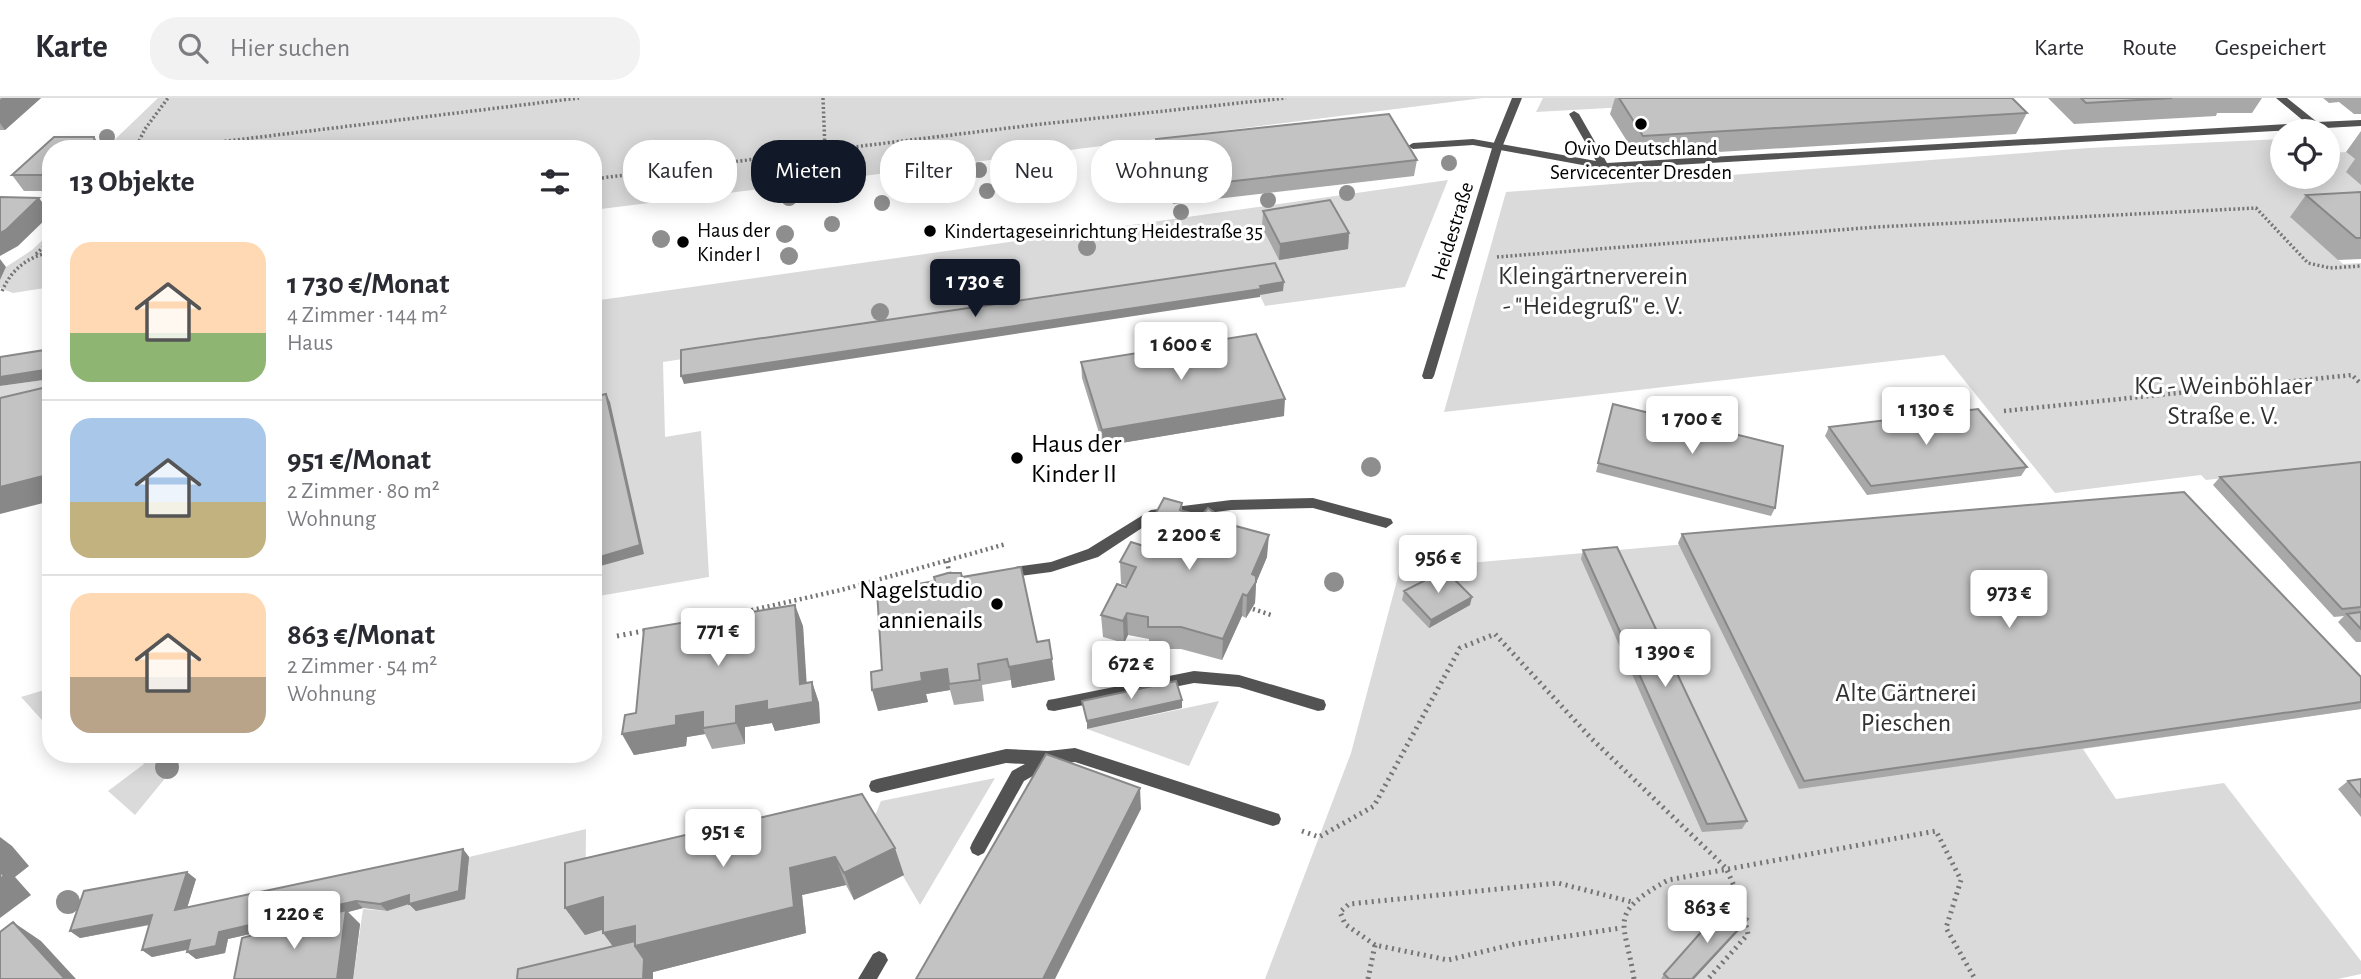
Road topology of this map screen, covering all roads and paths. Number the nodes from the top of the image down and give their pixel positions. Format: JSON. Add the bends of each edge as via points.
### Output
{"nodes":[{"id":1,"x":168,"y":98,"type":"edge"},
{"id":2,"x":579,"y":98,"type":"edge"},
{"id":3,"x":823,"y":98,"type":"edge"},
{"id":4,"x":1286,"y":98,"type":"edge"},
{"id":5,"x":1517,"y":98,"type":"edge"},
{"id":6,"x":2281,"y":98,"type":"edge"},
{"id":7,"x":1574,"y":114,"type":"dead end"},
{"id":8,"x":2307,"y":119,"type":"edge"},
{"id":9,"x":2361,"y":123,"type":"edge"},
{"id":10,"x":2340,"y":124,"type":"edge"},
{"id":11,"x":2270,"y":128,"type":"edge"},
{"id":12,"x":140,"y":140,"type":"edge"},
{"id":13,"x":236,"y":140,"type":"edge"},
{"id":14,"x":825,"y":140,"type":"edge"},
{"id":15,"x":866,"y":145,"type":"edge"},
{"id":16,"x":1498,"y":145,"type":"junction"},
{"id":17,"x":1413,"y":146,"type":"dead end"},
{"id":18,"x":751,"y":159,"type":"edge"},
{"id":19,"x":1604,"y":166,"type":"junction"},
{"id":20,"x":602,"y":178,"type":"edge"},
{"id":21,"x":42,"y":248,"type":"edge"},
{"id":22,"x":42,"y":253,"type":"edge"},
{"id":23,"x":35,"y":254,"type":"junction"},
{"id":24,"x":1465,"y":260,"type":"junction"},
{"id":25,"x":2361,"y":266,"type":"edge"},
{"id":26,"x":2,"y":291,"type":"dead end"},
{"id":27,"x":1429,"y":376,"type":"dead end"},
{"id":28,"x":2361,"y":384,"type":"edge"},
{"id":29,"x":2004,"y":411,"type":"dead end"},
{"id":30,"x":1386,"y":523,"type":"dead end"},
{"id":31,"x":1018,"y":541,"type":"dead end"},
{"id":32,"x":947,"y":561,"type":"junction"},
{"id":33,"x":1020,"y":571,"type":"edge"},
{"id":34,"x":950,"y":583,"type":"edge"},
{"id":35,"x":1253,"y":609,"type":"edge"},
{"id":36,"x":1271,"y":615,"type":"dead end"},
{"id":37,"x":728,"y":624,"type":"edge"},
{"id":38,"x":654,"y":629,"type":"edge"},
{"id":39,"x":617,"y":636,"type":"dead end"},
{"id":40,"x":1054,"y":705,"type":"dead end"},
{"id":41,"x":1318,"y":705,"type":"dead end"},
{"id":42,"x":1049,"y":758,"type":"junction"},
{"id":43,"x":877,"y":786,"type":"dead end"},
{"id":44,"x":1273,"y":819,"type":"joint"},
{"id":45,"x":978,"y":848,"type":"dead end"},
{"id":46,"x":1726,"y":869,"type":"junction"},
{"id":47,"x":1632,"y":902,"type":"junction"},
{"id":48,"x":1621,"y":928,"type":"junction"},
{"id":49,"x":1375,"y":945,"type":"junction"},
{"id":50,"x":879,"y":960,"type":"dead end"},
{"id":51,"x":867,"y":979,"type":"edge"},
{"id":52,"x":1368,"y":979,"type":"edge"},
{"id":53,"x":1634,"y":979,"type":"edge"},
{"id":54,"x":1708,"y":979,"type":"edge"},
{"id":55,"x":1975,"y":979,"type":"edge"}],
"edges":[{"from":1,"to":12,"type":"path"},
{"from":2,"to":13,"type":"path"},
{"from":3,"to":14,"type":"path"},
{"from":4,"to":15,"type":"path"},
{"from":5,"to":16,"type":"street","name":"Heidestraße"},
{"from":6,"to":8,"type":"street"},
{"from":7,"to":19,"type":"street"},
{"from":9,"to":10,"type":"street"},
{"from":11,"to":19,"type":"street"},
{"from":16,"to":17,"type":"street","via":[[1466,141]]},
{"from":16,"to":19,"type":"street"},
{"from":16,"to":24,"type":"street","name":"Heidestraße"},
{"from":18,"to":20,"type":"path"},
{"from":21,"to":23,"type":"path"},
{"from":22,"to":23,"type":"path"},
{"from":23,"to":26,"type":"path","via":[[6,280]]},
{"from":24,"to":25,"type":"path","via":[[1714,238],[2084,214],[2256,208],[2308,263],[2330,268]]},
{"from":24,"to":27,"type":"street","name":"Heidestraße"},
{"from":28,"to":29,"type":"path","via":[[2352,375]]},
{"from":30,"to":33,"type":"street","via":[[1313,503],[1164,513],[1151,515],[1093,553],[1051,567]]},
{"from":31,"to":32,"type":"path"},
{"from":32,"to":34,"type":"path"},
{"from":32,"to":37,"type":"path","via":[[728,616]]},
{"from":35,"to":36,"type":"path"},
{"from":38,"to":39,"type":"path"},
{"from":40,"to":41,"type":"street","via":[[1194,677],[1239,681]]},
{"from":42,"to":43,"type":"street","via":[[1006,756]]},
{"from":42,"to":44,"type":"street","via":[[1075,755]]},
{"from":42,"to":45,"type":"street","via":[[1018,776]]},
{"from":44,"to":46,"type":"path","via":[[1319,837],[1374,806],[1460,648],[1495,634],[1591,738]]},
{"from":46,"to":47,"type":"path","via":[[1668,880]]},
{"from":46,"to":54,"type":"path","via":[[1748,934]]},
{"from":46,"to":55,"type":"path","via":[[1937,831],[1961,880],[1946,928]]},
{"from":47,"to":48,"type":"path"},
{"from":47,"to":49,"type":"path","via":[[1558,883],[1349,904],[1339,912],[1345,925]]},
{"from":48,"to":49,"type":"path","via":[[1515,944],[1448,960]]},
{"from":48,"to":53,"type":"path"},
{"from":49,"to":52,"type":"path"},
{"from":50,"to":51,"type":"street"}]}
